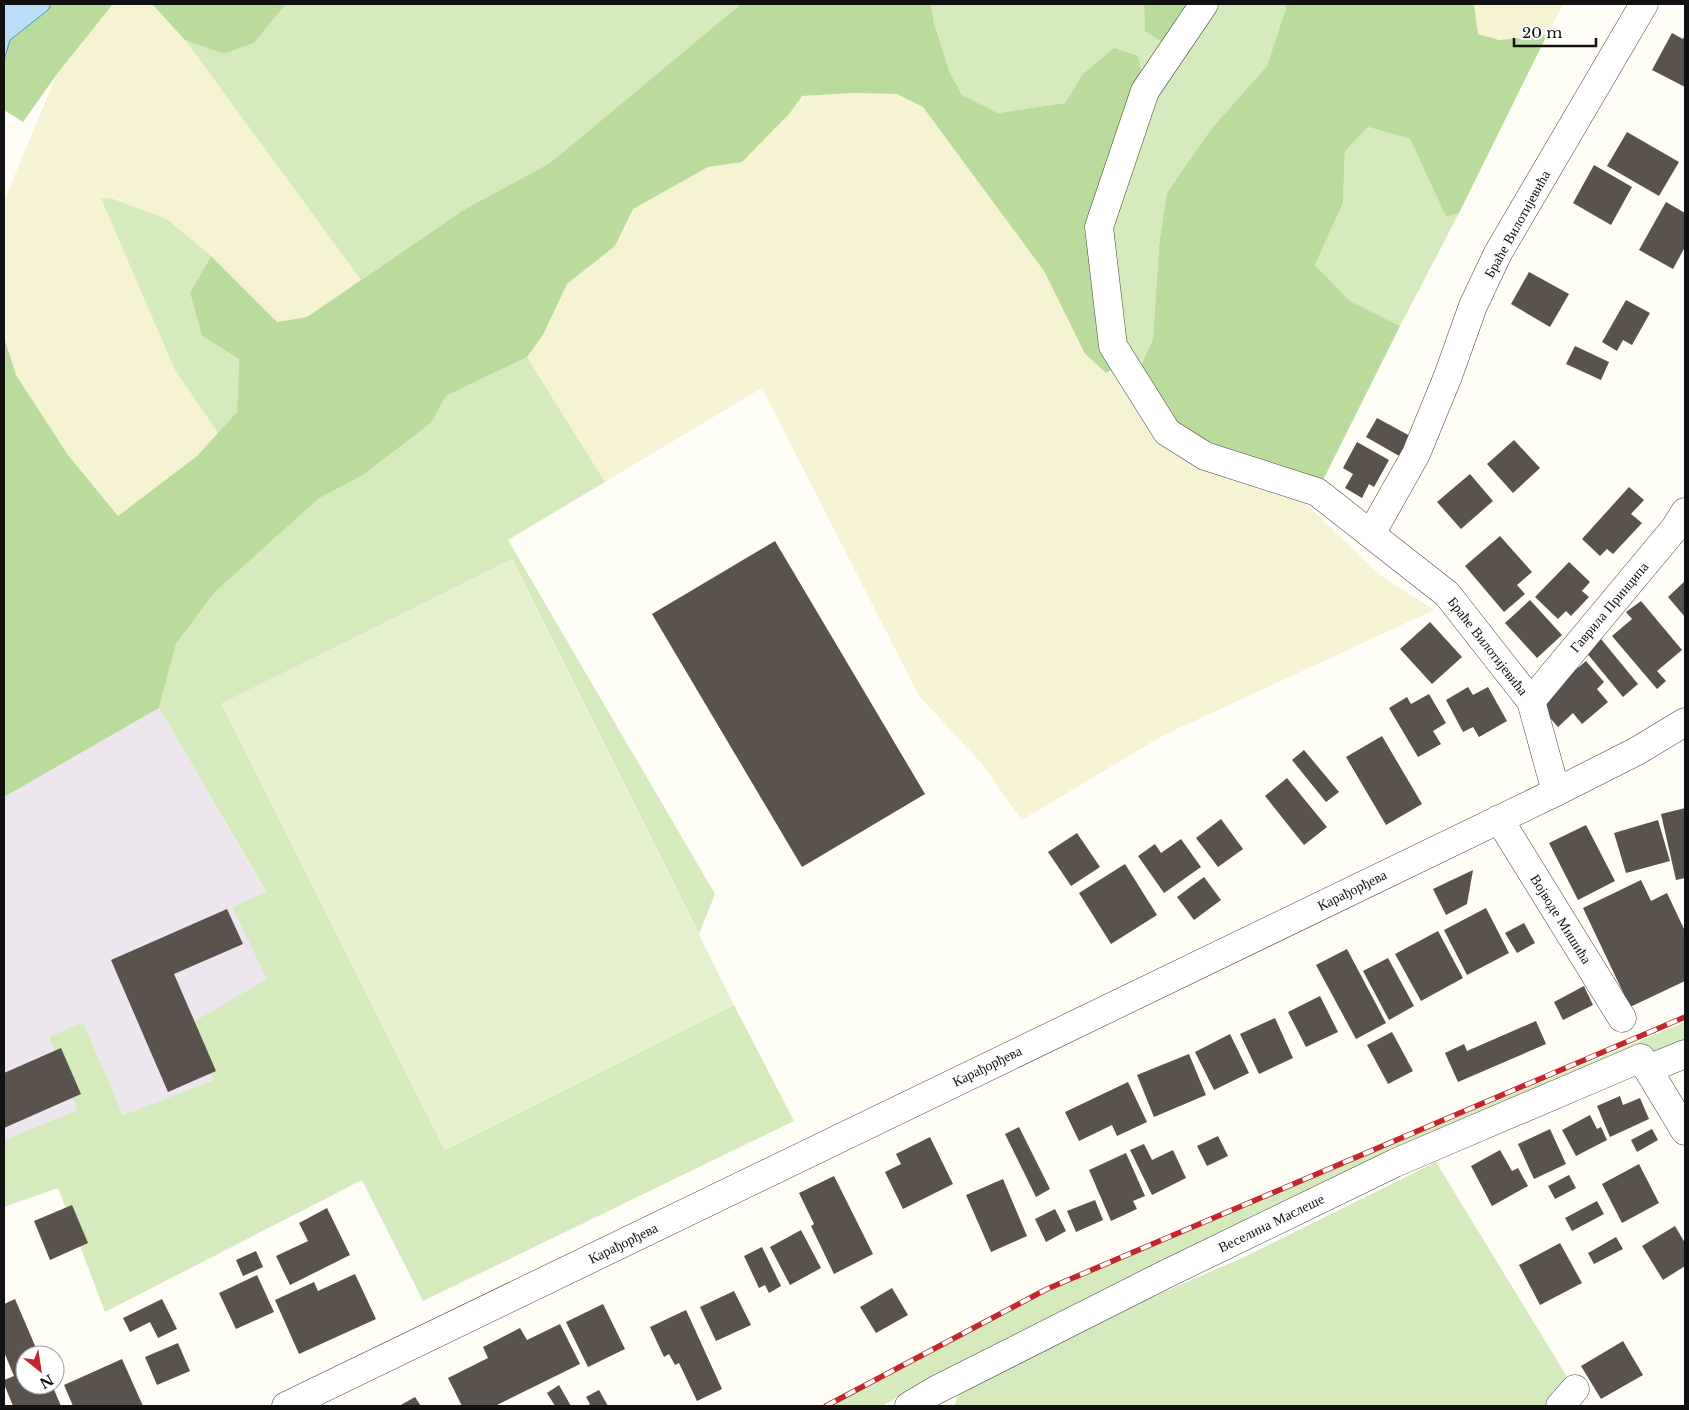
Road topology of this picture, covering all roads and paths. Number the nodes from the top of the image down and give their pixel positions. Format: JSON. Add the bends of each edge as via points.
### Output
{"nodes":[{"id":1,"x":1204,"y":4,"type":"edge"},
{"id":2,"x":1644,"y":4,"type":"edge"},
{"id":3,"x":1685,"y":512,"type":"edge"},
{"id":4,"x":1371,"y":534,"type":"junction"},
{"id":5,"x":1531,"y":701,"type":"junction"},
{"id":6,"x":1685,"y":722,"type":"edge"},
{"id":7,"x":1556,"y":792,"type":"junction"},
{"id":8,"x":1499,"y":819,"type":"junction"},
{"id":9,"x":1622,"y":1018,"type":"dead end"},
{"id":10,"x":1685,"y":1054,"type":"edge"},
{"id":11,"x":1644,"y":1064,"type":"junction"},
{"id":12,"x":1685,"y":1131,"type":"edge"},
{"id":13,"x":286,"y":1406,"type":"edge"},
{"id":14,"x":909,"y":1406,"type":"edge"}],
"edges":[{"from":1,"to":4,"type":"street","name":"Браће Вилотијевића","via":[[1145,91],[1099,227],[1113,346],[1167,432],[1205,456],[1317,492]]},
{"from":2,"to":4,"type":"street","name":"Браће Вилотијевића","via":[[1498,253],[1416,454]]},
{"from":3,"to":5,"type":"street","name":"Гаврила Принципа"},
{"from":4,"to":5,"type":"street","name":"Браће Вилотијевића","via":[[1447,594]]},
{"from":5,"to":7,"type":"street","name":"Браће Вилотијевића"},
{"from":6,"to":7,"type":"street","name":"Карађорђева"},
{"from":7,"to":8,"type":"street","name":"Карађорђева"},
{"from":8,"to":9,"type":"street","name":"Војводе Мишића"},
{"from":8,"to":13,"type":"street","name":"Карађорђева"},
{"from":10,"to":11,"type":"street","name":"Веселина Маслеше"},
{"from":11,"to":12,"type":"street"},
{"from":11,"to":14,"type":"street","name":"Веселина Маслеше","via":[[1395,1163],[1146,1284]]}]}
